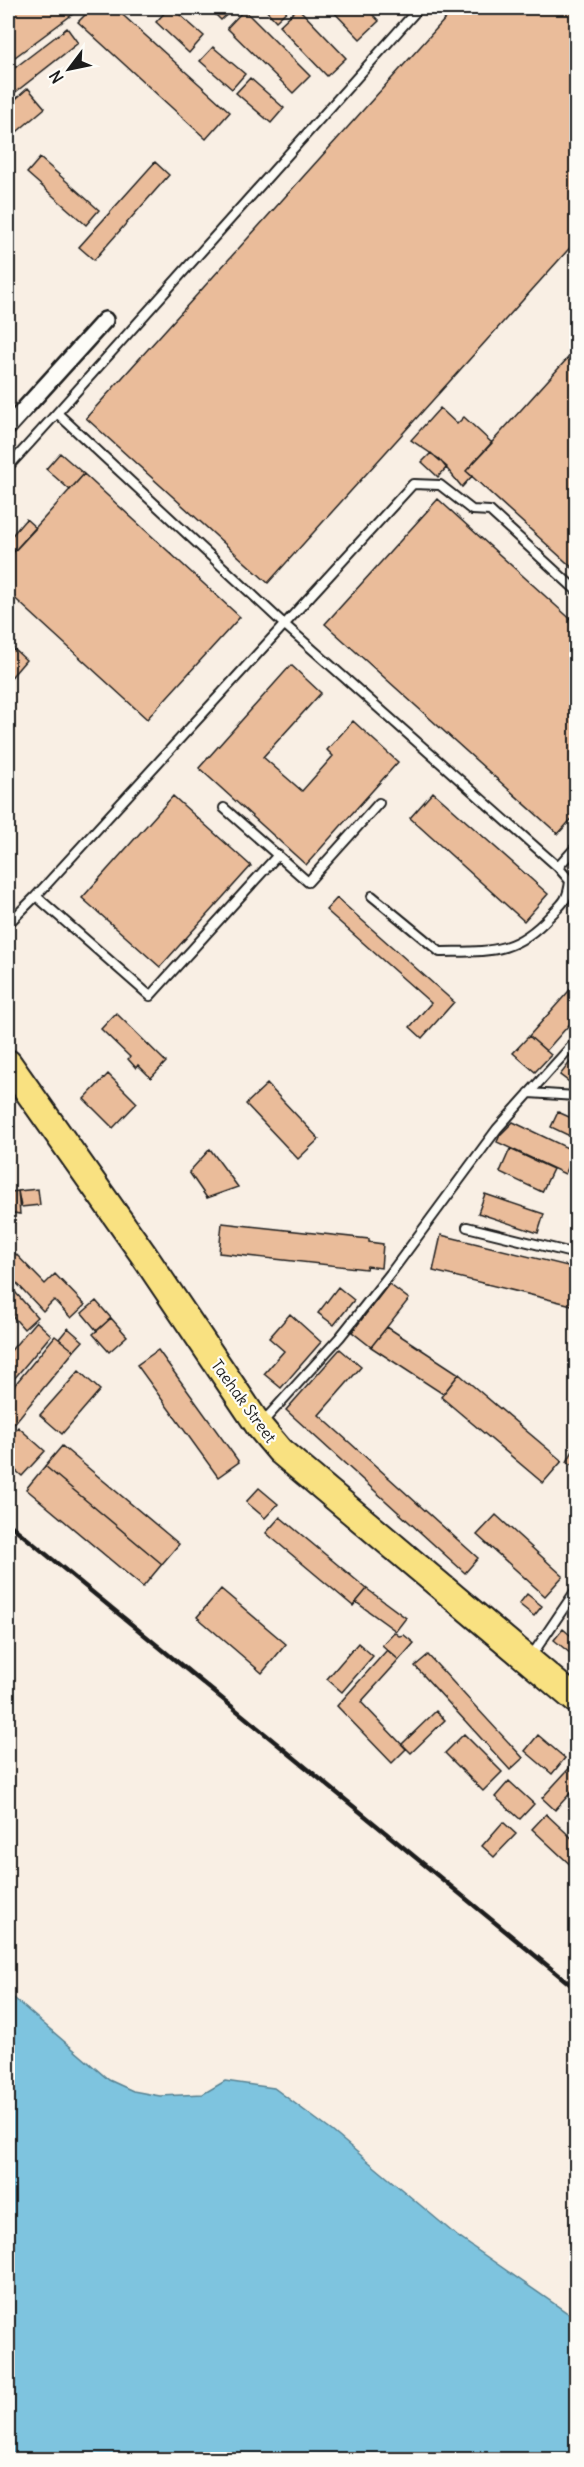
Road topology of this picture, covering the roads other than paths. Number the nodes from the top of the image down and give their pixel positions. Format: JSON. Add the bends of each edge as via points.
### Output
{"nodes":[{"id":1,"x":419,"y":8,"type":"edge"},
{"id":2,"x":105,"y":320,"type":"dead end"},
{"id":3,"x":57,"y":413,"type":"junction"},
{"id":4,"x":8,"y":427,"type":"edge"},
{"id":5,"x":8,"y":467,"type":"edge"},
{"id":6,"x":576,"y":590,"type":"edge"},
{"id":7,"x":285,"y":626,"type":"junction"},
{"id":8,"x":379,"y":803,"type":"dead end"},
{"id":9,"x":224,"y":808,"type":"dead end"},
{"id":10,"x":576,"y":847,"type":"edge"},
{"id":11,"x":278,"y":855,"type":"junction"},
{"id":12,"x":558,"y":867,"type":"junction"},
{"id":13,"x":36,"y":896,"type":"junction"},
{"id":14,"x":372,"y":896,"type":"dead end"},
{"id":15,"x":8,"y":924,"type":"edge"},
{"id":16,"x":576,"y":1041,"type":"edge"},
{"id":17,"x":8,"y":1066,"type":"edge"},
{"id":18,"x":529,"y":1093,"type":"junction"},
{"id":19,"x":576,"y":1096,"type":"edge"},
{"id":20,"x":467,"y":1227,"type":"dead end"},
{"id":21,"x":576,"y":1254,"type":"edge"},
{"id":22,"x":259,"y":1426,"type":"junction"},
{"id":23,"x":576,"y":1590,"type":"edge"},
{"id":24,"x":528,"y":1659,"type":"junction"},
{"id":25,"x":576,"y":1700,"type":"edge"}],
"edges":[{"from":1,"to":3,"type":"lane"},
{"from":2,"to":4,"type":"street"},
{"from":3,"to":5,"type":"lane"},
{"from":3,"to":7,"type":"lane"},
{"from":6,"to":7,"type":"lane","via":[[490,512],[472,510],[440,486],[413,484]]},
{"from":7,"to":12,"type":"lane"},
{"from":7,"to":13,"type":"lane"},
{"from":8,"to":11,"type":"lane","via":[[308,882]]},
{"from":9,"to":11,"type":"lane"},
{"from":10,"to":12,"type":"lane"},
{"from":11,"to":13,"type":"lane","via":[[150,996]]},
{"from":12,"to":14,"type":"lane","via":[[570,881],[569,897],[535,933],[514,945],[490,951],[440,952]]},
{"from":13,"to":15,"type":"lane"},
{"from":16,"to":18,"type":"lane"},
{"from":17,"to":22,"type":"main road","name":"Taehak Street","via":[[129,1234]]},
{"from":18,"to":19,"type":"lane"},
{"from":18,"to":22,"type":"lane","via":[[496,1129],[340,1337]]},
{"from":20,"to":21,"type":"lane"},
{"from":22,"to":24,"type":"main road","name":"Taehak Street","via":[[280,1451]]},
{"from":23,"to":24,"type":"lane"},
{"from":24,"to":25,"type":"main road","name":"Taehak Street"}]}
